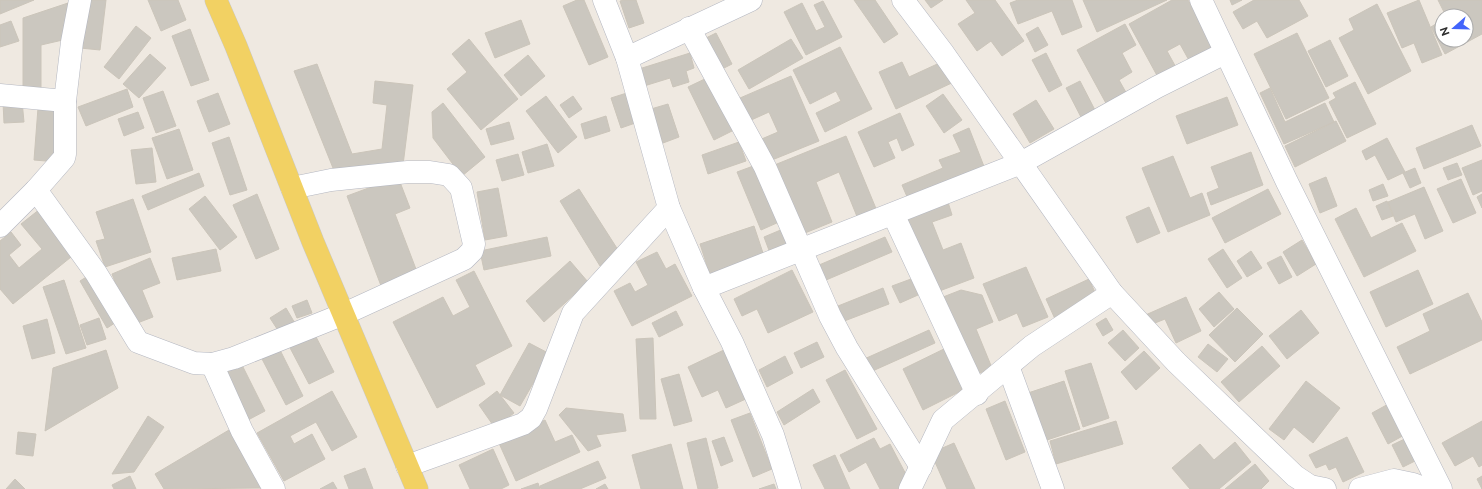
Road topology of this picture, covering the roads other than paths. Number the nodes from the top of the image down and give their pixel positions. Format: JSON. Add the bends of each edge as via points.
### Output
{"nodes":[{"id":1,"x":80,"y":0,"type":"edge"},
{"id":2,"x":216,"y":0,"type":"edge"},
{"id":3,"x":604,"y":0,"type":"edge"},
{"id":4,"x":750,"y":0,"type":"edge"},
{"id":5,"x":903,"y":0,"type":"edge"},
{"id":6,"x":1201,"y":0,"type":"edge"},
{"id":7,"x":690,"y":28,"type":"junction"},
{"id":8,"x":1225,"y":53,"type":"junction"},
{"id":9,"x":626,"y":58,"type":"junction"},
{"id":10,"x":0,"y":95,"type":"edge"},
{"id":11,"x":65,"y":101,"type":"junction"},
{"id":12,"x":1021,"y":163,"type":"junction"},
{"id":13,"x":292,"y":188,"type":"junction"},
{"id":14,"x":36,"y":190,"type":"junction"},
{"id":15,"x":669,"y":208,"type":"junction"},
{"id":16,"x":893,"y":214,"type":"junction"},
{"id":17,"x":0,"y":226,"type":"edge"},
{"id":18,"x":802,"y":250,"type":"junction"},
{"id":19,"x":704,"y":288,"type":"junction"},
{"id":20,"x":1112,"y":293,"type":"junction"},
{"id":21,"x":344,"y":314,"type":"junction"},
{"id":22,"x":212,"y":364,"type":"junction"},
{"id":23,"x":1008,"y":366,"type":"junction"},
{"id":24,"x":977,"y":394,"type":"junction"},
{"id":25,"x":407,"y":466,"type":"junction"},
{"id":26,"x":921,"y":467,"type":"junction"},
{"id":27,"x":1314,"y":488,"type":"edge"},
{"id":28,"x":274,"y":489,"type":"edge"},
{"id":29,"x":417,"y":489,"type":"edge"},
{"id":30,"x":790,"y":489,"type":"edge"},
{"id":31,"x":910,"y":489,"type":"edge"},
{"id":32,"x":1053,"y":489,"type":"edge"},
{"id":33,"x":1360,"y":489,"type":"edge"},
{"id":34,"x":1426,"y":489,"type":"edge"},
{"id":35,"x":1441,"y":489,"type":"edge"}],
"edges":[{"from":1,"to":11,"type":"street"},
{"from":2,"to":13,"type":"main road"},
{"from":3,"to":9,"type":"street"},
{"from":4,"to":7,"type":"street"},
{"from":5,"to":12,"type":"street"},
{"from":6,"to":8,"type":"street"},
{"from":7,"to":9,"type":"street"},
{"from":7,"to":18,"type":"street","via":[[765,167]]},
{"from":8,"to":12,"type":"street","via":[[1157,87]]},
{"from":8,"to":35,"type":"street"},
{"from":9,"to":15,"type":"street"},
{"from":10,"to":11,"type":"street"},
{"from":11,"to":14,"type":"street","via":[[64,158]]},
{"from":12,"to":16,"type":"street"},
{"from":12,"to":20,"type":"street"},
{"from":13,"to":21,"type":"main road"},
{"from":13,"to":21,"type":"street","via":[[331,180],[430,172],[449,175],[461,188],[474,244],[468,255]]},
{"from":14,"to":17,"type":"street"},
{"from":14,"to":22,"type":"street","via":[[96,273],[138,342],[194,363]]},
{"from":15,"to":19,"type":"street"},
{"from":15,"to":25,"type":"street","via":[[573,313],[531,418],[523,424]]},
{"from":16,"to":18,"type":"street"},
{"from":16,"to":24,"type":"street"},
{"from":18,"to":19,"type":"street"},
{"from":18,"to":26,"type":"street","via":[[821,298],[847,348]]},
{"from":19,"to":30,"type":"street","via":[[732,342],[772,435]]},
{"from":20,"to":23,"type":"street","via":[[1032,346]]},
{"from":20,"to":27,"type":"street","via":[[1176,362],[1295,476]]},
{"from":21,"to":22,"type":"street","via":[[234,358]]},
{"from":21,"to":25,"type":"main road"},
{"from":22,"to":28,"type":"street","via":[[242,431]]},
{"from":23,"to":24,"type":"street"},
{"from":23,"to":32,"type":"street"},
{"from":24,"to":26,"type":"street","via":[[943,420]]},
{"from":25,"to":29,"type":"main road"},
{"from":26,"to":31,"type":"street"},
{"from":33,"to":34,"type":"street","via":[[1394,480]]}]}
